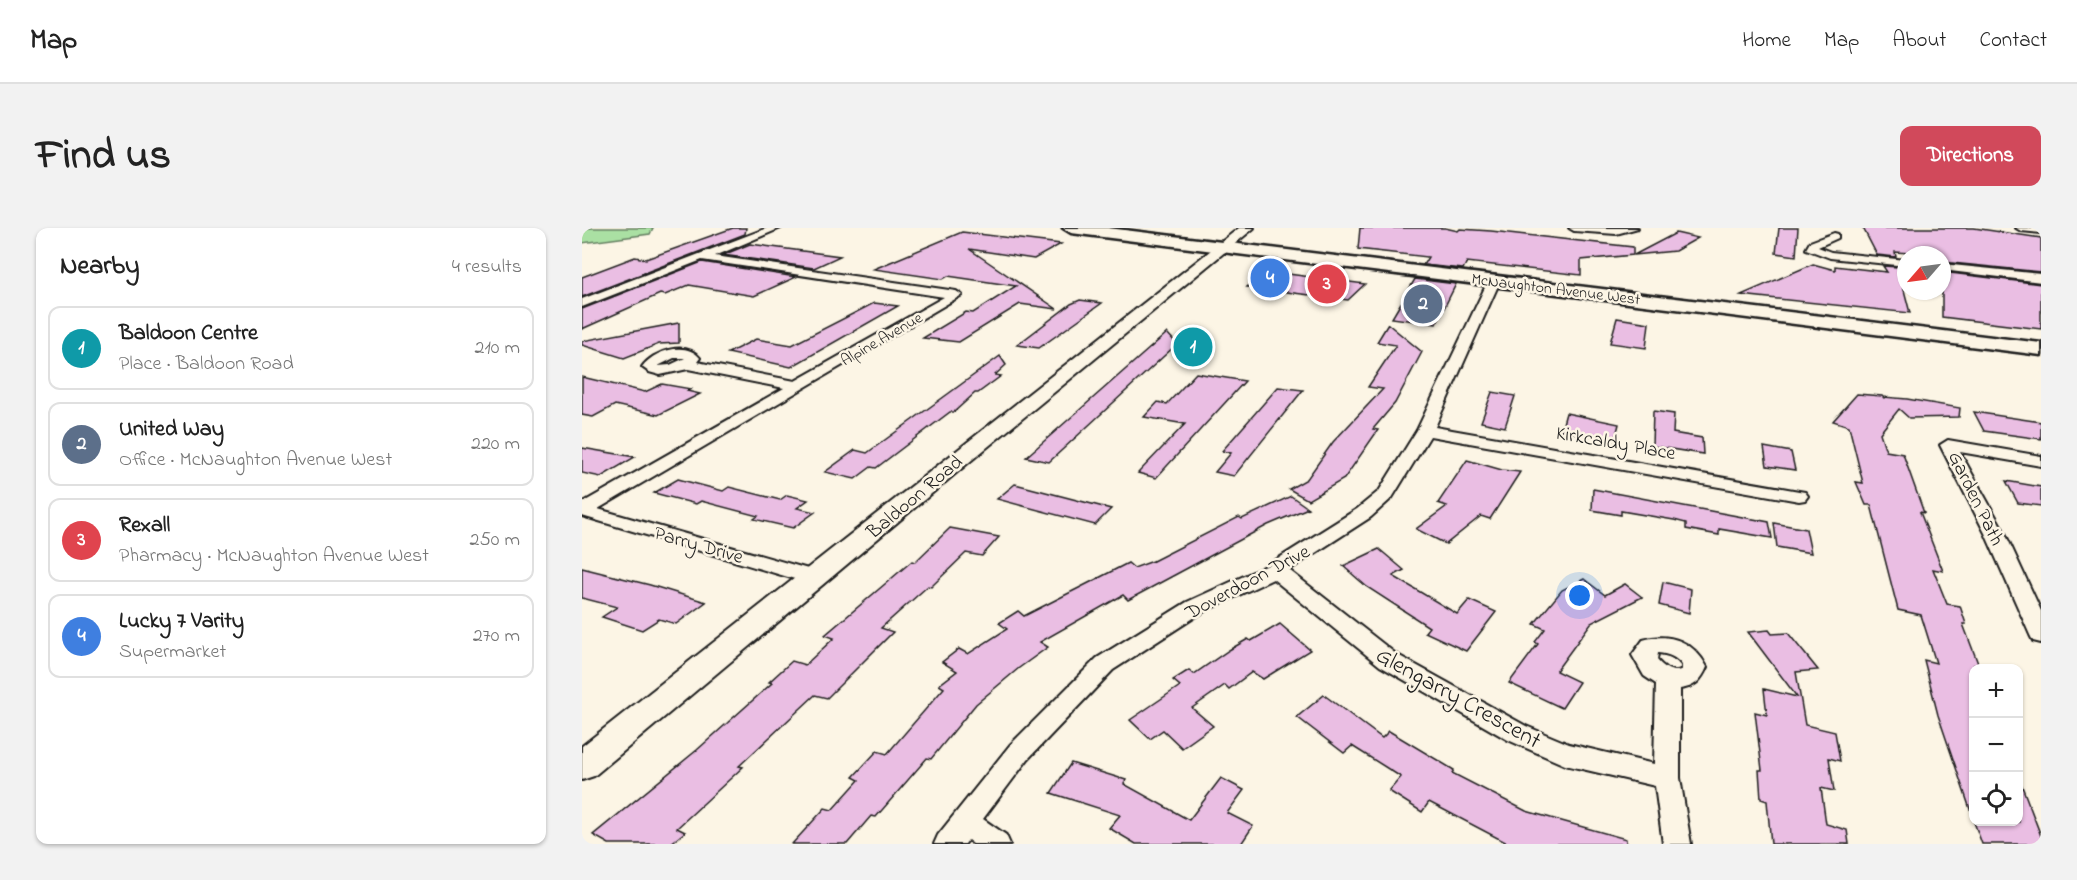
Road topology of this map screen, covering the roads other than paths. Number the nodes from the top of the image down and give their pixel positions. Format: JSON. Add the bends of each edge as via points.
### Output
{"nodes":[{"id":1,"x":776,"y":228,"type":"edge"},
{"id":2,"x":1071,"y":228,"type":"edge"},
{"id":3,"x":1247,"y":228,"type":"edge"},
{"id":4,"x":1574,"y":228,"type":"edge"},
{"id":5,"x":1633,"y":228,"type":"edge"},
{"id":6,"x":2021,"y":228,"type":"edge"},
{"id":7,"x":2041,"y":230,"type":"edge"},
{"id":8,"x":1833,"y":232,"type":"edge"},
{"id":9,"x":1224,"y":247,"type":"junction"},
{"id":10,"x":702,"y":257,"type":"junction"},
{"id":11,"x":1863,"y":258,"type":"junction"},
{"id":12,"x":1897,"y":262,"type":"edge"},
{"id":13,"x":1951,"y":268,"type":"edge"},
{"id":14,"x":2041,"y":278,"type":"edge"},
{"id":15,"x":1494,"y":281,"type":"junction"},
{"id":16,"x":582,"y":303,"type":"edge"},
{"id":17,"x":2041,"y":349,"type":"edge"},
{"id":18,"x":687,"y":364,"type":"dead end"},
{"id":19,"x":796,"y":386,"type":"junction"},
{"id":20,"x":1425,"y":430,"type":"junction"},
{"id":21,"x":2041,"y":461,"type":"edge"},
{"id":22,"x":1799,"y":496,"type":"dead end"},
{"id":23,"x":582,"y":510,"type":"edge"},
{"id":24,"x":1275,"y":570,"type":"junction"},
{"id":25,"x":815,"y":578,"type":"junction"},
{"id":26,"x":2039,"y":626,"type":"edge"},
{"id":27,"x":1668,"y":679,"type":"dead end"},
{"id":28,"x":582,"y":766,"type":"edge"},
{"id":29,"x":1667,"y":778,"type":"junction"},
{"id":30,"x":965,"y":822,"type":"junction"},
{"id":31,"x":948,"y":844,"type":"edge"},
{"id":32,"x":996,"y":844,"type":"edge"},
{"id":33,"x":1677,"y":844,"type":"edge"}],
"edges":[{"from":1,"to":10,"type":"street"},
{"from":2,"to":9,"type":"main road","name":"McNaughton Avenue West"},
{"from":3,"to":9,"type":"street","name":"Baldoon Road"},
{"from":4,"to":5,"type":"street"},
{"from":6,"to":7,"type":"street"},
{"from":8,"to":11,"type":"street","via":[[1842,247]]},
{"from":8,"to":11,"type":"street","via":[[1812,249]]},
{"from":9,"to":15,"type":"main road","name":"McNaughton Avenue West"},
{"from":9,"to":25,"type":"street","name":"Baldoon Road"},
{"from":10,"to":16,"type":"street"},
{"from":10,"to":19,"type":"street","name":"Alpine Avenue","via":[[956,295]]},
{"from":11,"to":12,"type":"street"},
{"from":13,"to":14,"type":"street"},
{"from":15,"to":17,"type":"main road","name":"McNaughton Avenue West"},
{"from":15,"to":20,"type":"street","name":"Doverdoon Drive"},
{"from":18,"to":19,"type":"street"},
{"from":19,"to":23,"type":"street","name":"Alpine Avenue"},
{"from":20,"to":22,"type":"street","name":"Kirkcaldy Place"},
{"from":20,"to":24,"type":"street","name":"Doverdoon Drive","via":[[1386,494],[1364,513]]},
{"from":21,"to":26,"type":"street","name":"Garden Path","via":[[1948,445]]},
{"from":23,"to":25,"type":"street","name":"Parry Drive"},
{"from":24,"to":29,"type":"street","name":"Glengarry Crescent","via":[[1388,660],[1517,733],[1565,754]]},
{"from":24,"to":30,"type":"street","name":"Doverdoon Drive","via":[[1195,607],[1104,664],[1019,752]]},
{"from":25,"to":28,"type":"street","name":"Baldoon Road"},
{"from":27,"to":29,"type":"street"},
{"from":29,"to":33,"type":"street"},
{"from":30,"to":31,"type":"street","name":"Doverdoon Drive"},
{"from":30,"to":32,"type":"street"}]}
